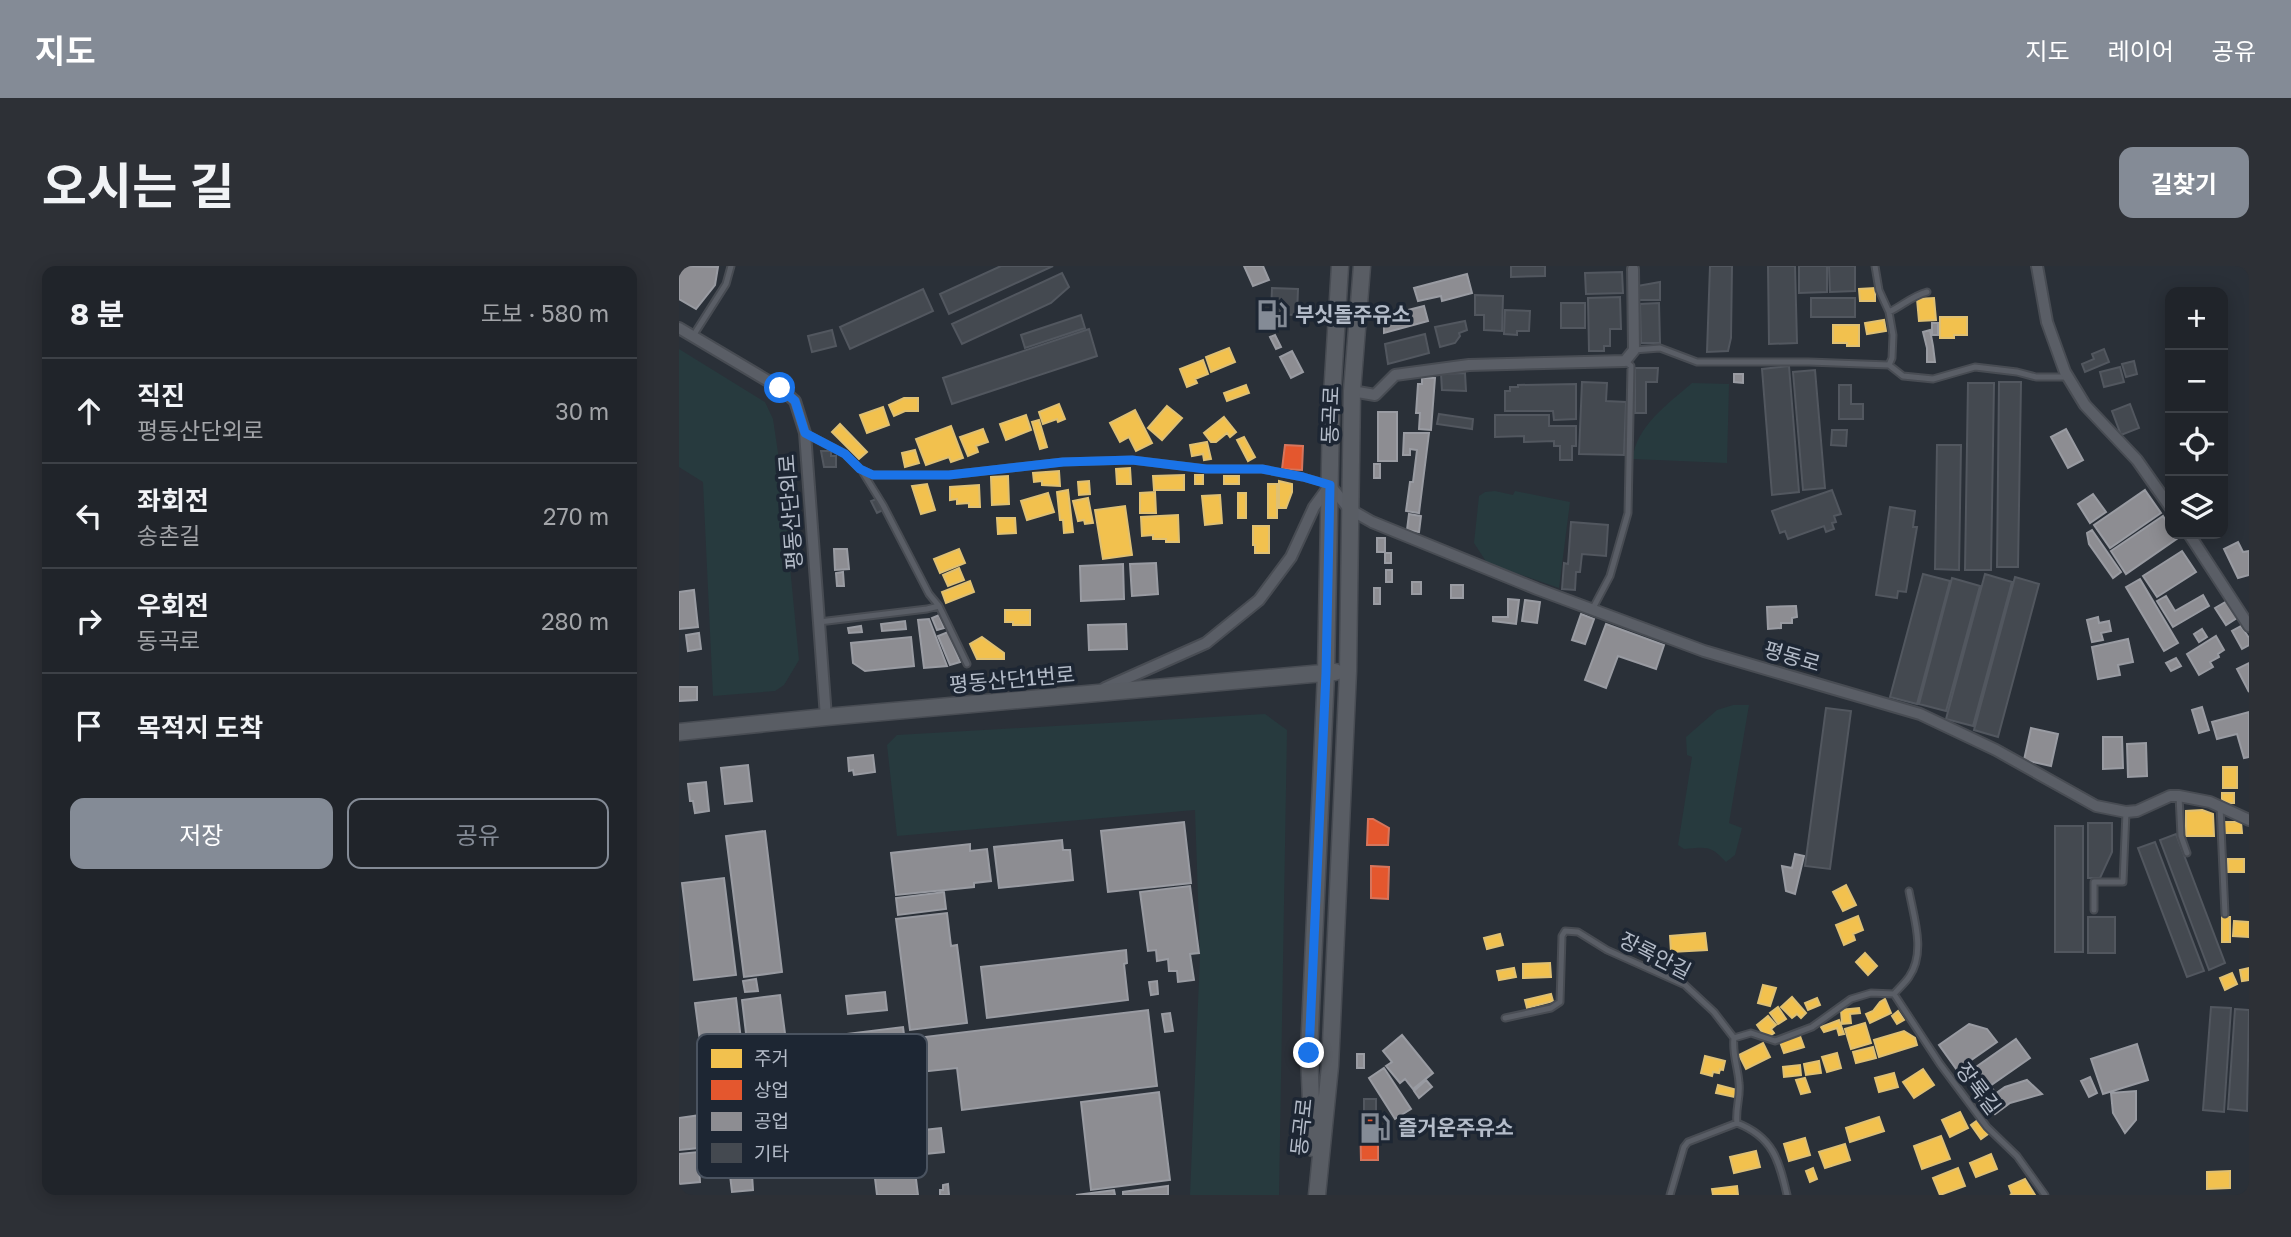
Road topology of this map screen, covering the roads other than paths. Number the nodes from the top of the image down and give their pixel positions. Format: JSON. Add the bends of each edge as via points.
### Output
{"nodes":[{"id":1,"x":731,"y":266,"type":"edge"},
{"id":2,"x":1340,"y":266,"type":"edge"},
{"id":3,"x":1362,"y":266,"type":"edge"},
{"id":4,"x":1875,"y":266,"type":"edge"},
{"id":5,"x":2037,"y":266,"type":"edge"},
{"id":6,"x":1633,"y":269,"type":"dead end"},
{"id":7,"x":1927,"y":292,"type":"dead end"},
{"id":8,"x":1889,"y":312,"type":"junction"},
{"id":9,"x":679,"y":328,"type":"edge"},
{"id":10,"x":693,"y":336,"type":"junction"},
{"id":11,"x":1634,"y":350,"type":"junction"},
{"id":12,"x":1625,"y":361,"type":"junction"},
{"id":13,"x":1889,"y":365,"type":"junction"},
{"id":14,"x":2068,"y":377,"type":"junction"},
{"id":15,"x":1352,"y":391,"type":"junction"},
{"id":16,"x":805,"y":433,"type":"junction"},
{"id":17,"x":860,"y":469,"type":"junction"},
{"id":18,"x":1330,"y":485,"type":"junction"},
{"id":19,"x":2165,"y":500,"type":"edge"},
{"id":20,"x":1349,"y":509,"type":"junction"},
{"id":21,"x":2192,"y":539,"type":"edge"},
{"id":22,"x":939,"y":606,"type":"junction"},
{"id":23,"x":1592,"y":610,"type":"junction"},
{"id":24,"x":818,"y":622,"type":"junction"},
{"id":25,"x":2249,"y":626,"type":"edge"},
{"id":26,"x":967,"y":664,"type":"dead end"},
{"id":27,"x":1348,"y":671,"type":"junction"},
{"id":28,"x":1326,"y":673,"type":"junction"},
{"id":29,"x":1091,"y":695,"type":"junction"},
{"id":30,"x":826,"y":717,"type":"junction"},
{"id":31,"x":679,"y":732,"type":"edge"},
{"id":32,"x":2179,"y":796,"type":"junction"},
{"id":33,"x":2220,"y":806,"type":"junction"},
{"id":34,"x":2126,"y":812,"type":"junction"},
{"id":35,"x":2249,"y":820,"type":"edge"},
{"id":36,"x":2187,"y":853,"type":"dead end"},
{"id":37,"x":1909,"y":891,"type":"dead end"},
{"id":38,"x":2094,"y":910,"type":"dead end"},
{"id":39,"x":2225,"y":914,"type":"dead end"},
{"id":40,"x":1894,"y":994,"type":"junction"},
{"id":41,"x":1505,"y":1017,"type":"dead end"},
{"id":42,"x":1734,"y":1038,"type":"junction"},
{"id":43,"x":1737,"y":1122,"type":"junction"},
{"id":44,"x":1316,"y":1195,"type":"edge"},
{"id":45,"x":1670,"y":1195,"type":"edge"},
{"id":46,"x":1787,"y":1195,"type":"edge"},
{"id":47,"x":2045,"y":1195,"type":"edge"}],
"edges":[{"from":1,"to":10,"type":"lane","via":[[726,284]]},
{"from":2,"to":18,"type":"main road","name":"동곡로"},
{"from":3,"to":15,"type":"main road","name":"동곡로"},
{"from":4,"to":8,"type":"lane"},
{"from":5,"to":14,"type":"street","via":[[2047,322]]},
{"from":6,"to":11,"type":"street"},
{"from":7,"to":8,"type":"lane"},
{"from":8,"to":13,"type":"lane","via":[[1893,335]]},
{"from":9,"to":10,"type":"street","name":"평동산단외로"},
{"from":10,"to":16,"type":"street","name":"평동산단외로","via":[[780,388],[795,401]]},
{"from":11,"to":12,"type":"street"},
{"from":11,"to":13,"type":"lane","via":[[1660,348],[1697,362]]},
{"from":12,"to":15,"type":"street","via":[[1469,365],[1395,375],[1375,395]]},
{"from":12,"to":23,"type":"lane","via":[[1631,366],[1628,513],[1610,576]]},
{"from":13,"to":14,"type":"lane","via":[[1903,376],[1933,379],[1975,367]]},
{"from":14,"to":19,"type":"street","via":[[2085,405],[2137,460]]},
{"from":15,"to":20,"type":"main road","name":"동곡로"},
{"from":16,"to":17,"type":"lane","via":[[845,454]]},
{"from":16,"to":24,"type":"street","name":"평동산단외로"},
{"from":17,"to":18,"type":"lane","via":[[873,475],[918,477],[1074,461],[1132,460],[1206,469],[1262,469]]},
{"from":17,"to":22,"type":"lane"},
{"from":18,"to":20,"type":"street","name":"평동로"},
{"from":18,"to":28,"type":"main road","name":"동곡로"},
{"from":18,"to":29,"type":"street","via":[[1314,507],[1291,557],[1259,600],[1206,643]]},
{"from":20,"to":23,"type":"street","name":"평동로"},
{"from":20,"to":27,"type":"main road","name":"동곡로"},
{"from":21,"to":25,"type":"street"},
{"from":22,"to":24,"type":"lane"},
{"from":22,"to":26,"type":"lane"},
{"from":23,"to":34,"type":"street","name":"평동로","via":[[1704,651],[1920,714],[2096,806]]},
{"from":24,"to":30,"type":"street","name":"평동산단외로"},
{"from":27,"to":28,"type":"main road","name":"평동산단1번로"},
{"from":27,"to":44,"type":"main road","name":"동곡로","via":[[1329,1066]]},
{"from":28,"to":29,"type":"main road","name":"평동산단1번로"},
{"from":28,"to":44,"type":"main road","name":"동곡로","via":[[1309,1053]]},
{"from":29,"to":30,"type":"main road","name":"평동산단1번로"},
{"from":30,"to":31,"type":"main road","name":"평동산단1번로"},
{"from":32,"to":33,"type":"street"},
{"from":32,"to":34,"type":"street"},
{"from":32,"to":36,"type":"lane","via":[[2181,836]]},
{"from":33,"to":35,"type":"street"},
{"from":33,"to":39,"type":"lane"},
{"from":34,"to":38,"type":"lane","via":[[2123,882],[2094,882]]},
{"from":37,"to":40,"type":"lane","via":[[1918,959]]},
{"from":40,"to":42,"type":"lane","via":[[1871,993],[1851,999],[1812,1027],[1775,1041],[1751,1034]]},
{"from":40,"to":47,"type":"lane","name":"장록길","via":[[1987,1127],[2017,1156]]},
{"from":41,"to":42,"type":"lane","name":"장록안길","via":[[1560,1002],[1562,936],[1565,931],[1578,932],[1685,985]]},
{"from":42,"to":43,"type":"lane","via":[[1740,1085]]},
{"from":43,"to":45,"type":"lane","via":[[1688,1142]]},
{"from":43,"to":46,"type":"lane","via":[[1771,1148]]}]}
